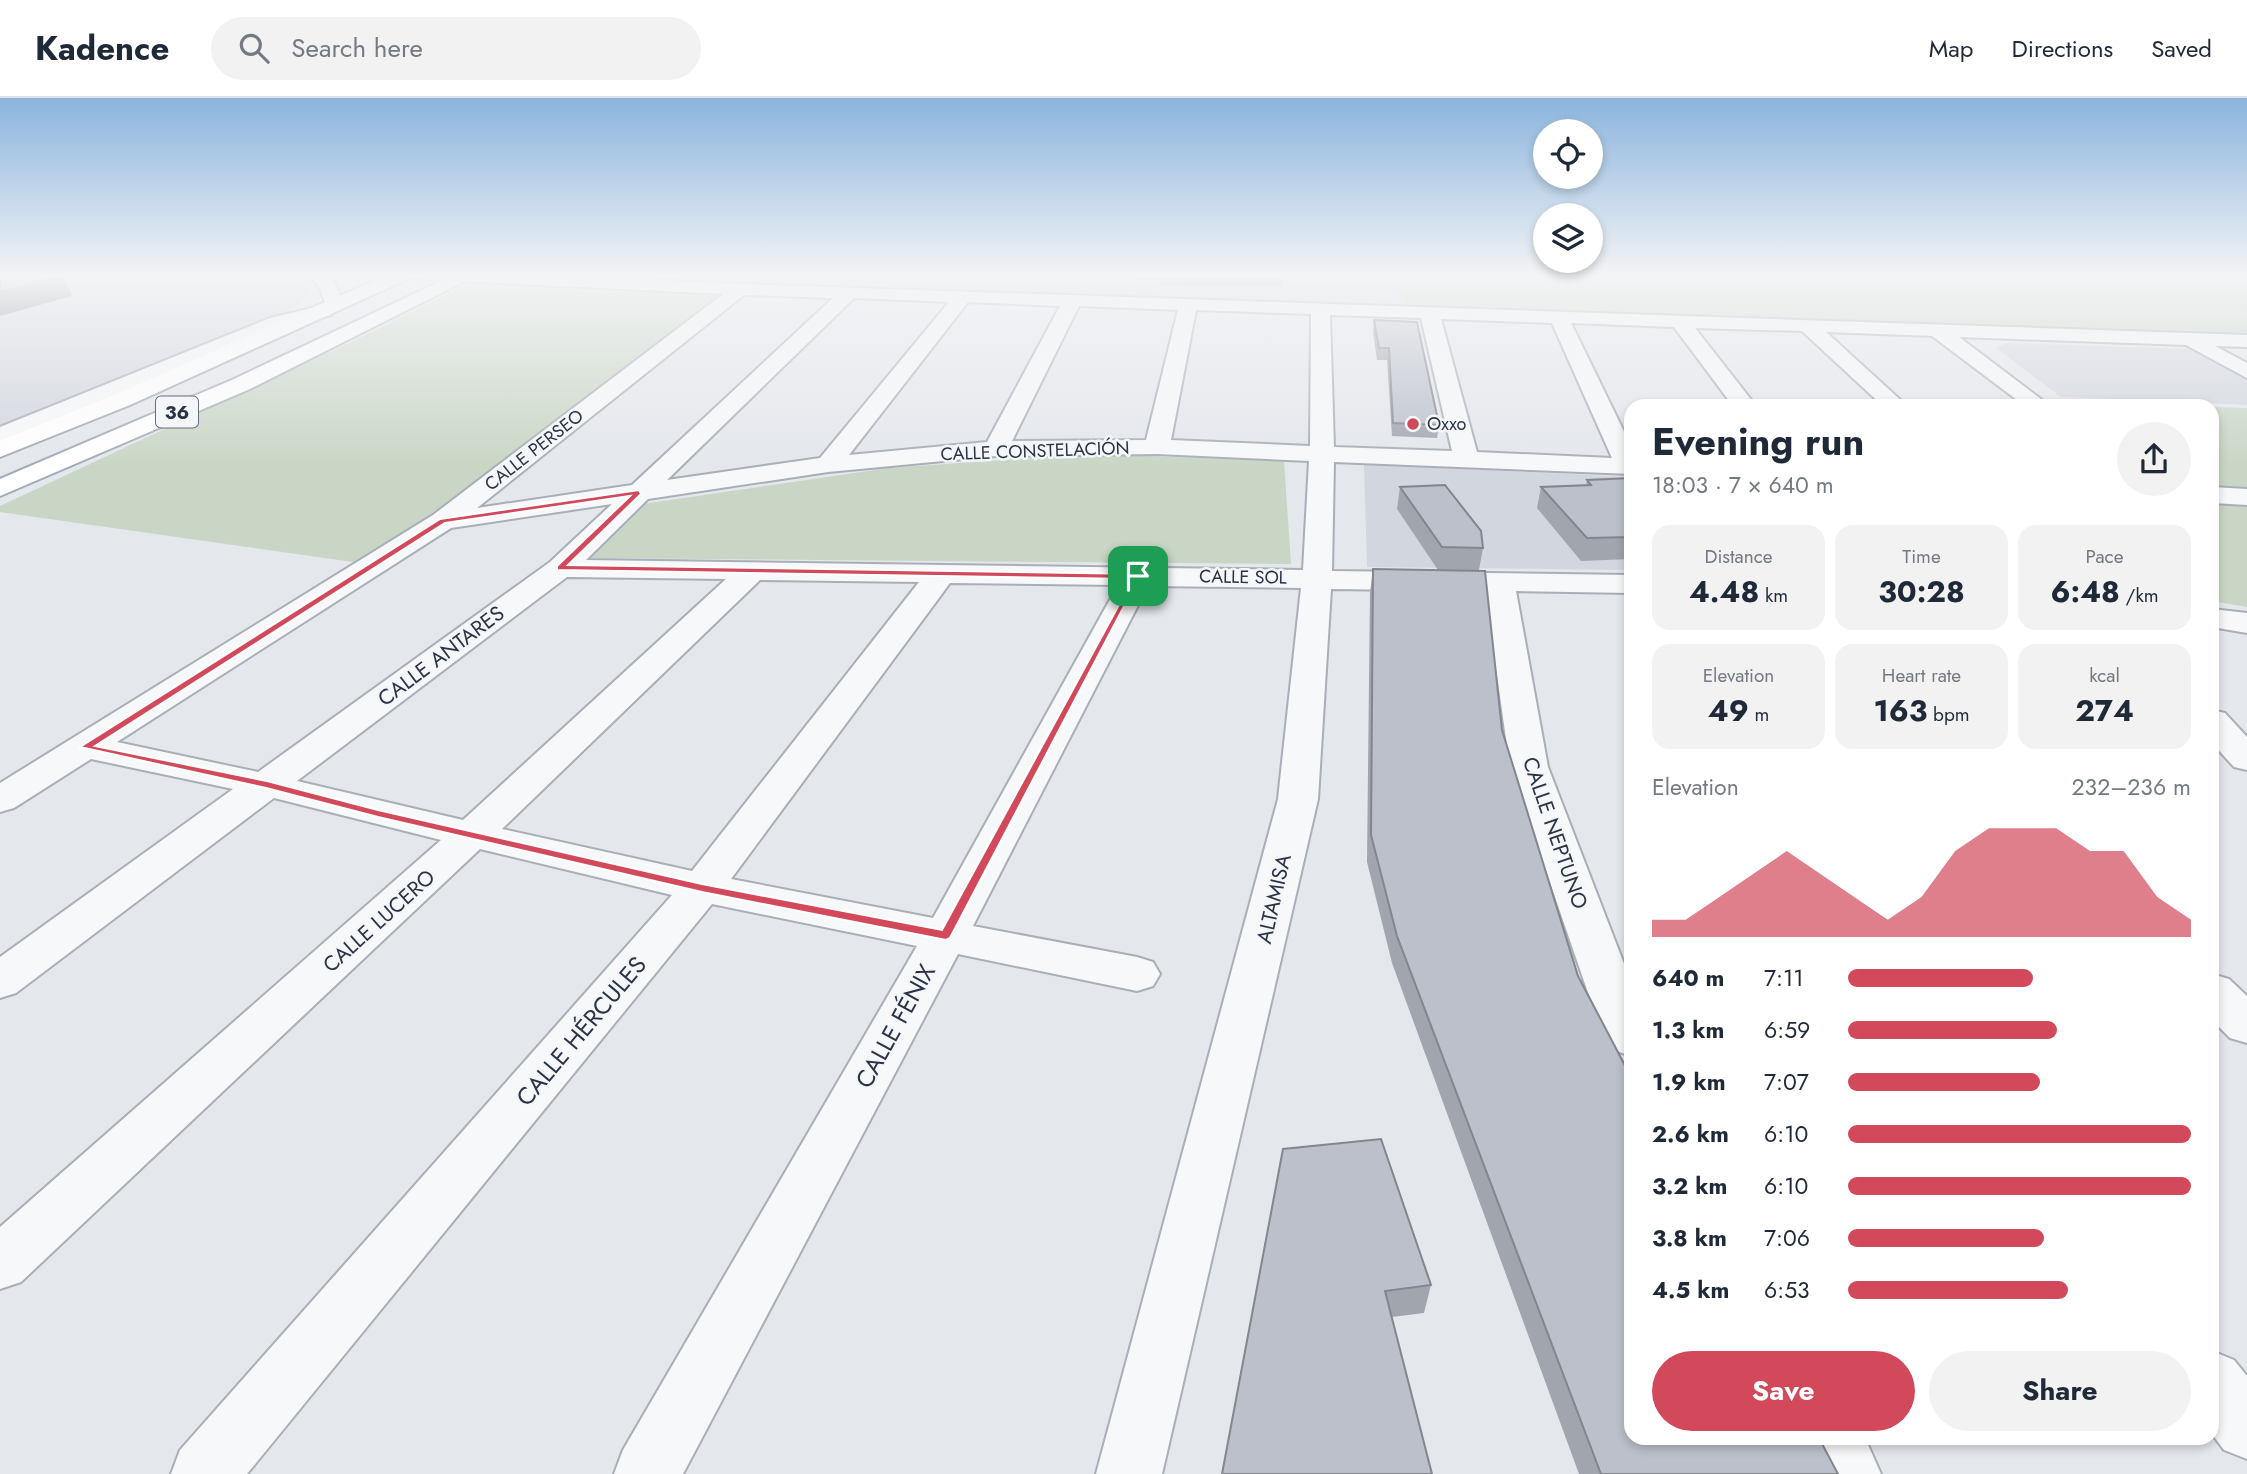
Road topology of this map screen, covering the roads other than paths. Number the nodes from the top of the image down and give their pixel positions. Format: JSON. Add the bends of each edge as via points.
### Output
{"nodes":[{"id":1,"x":238,"y":338,"type":"edge"},
{"id":2,"x":262,"y":338,"type":"edge"},
{"id":3,"x":337,"y":338,"type":"edge"},
{"id":4,"x":677,"y":338,"type":"edge"},
{"id":5,"x":801,"y":338,"type":"edge"},
{"id":6,"x":930,"y":338,"type":"edge"},
{"id":7,"x":1053,"y":338,"type":"edge"},
{"id":8,"x":1181,"y":338,"type":"edge"},
{"id":9,"x":1320,"y":338,"type":"edge"},
{"id":10,"x":1436,"y":338,"type":"edge"},
{"id":11,"x":1569,"y":338,"type":"edge"},
{"id":12,"x":1692,"y":338,"type":"edge"},
{"id":13,"x":1821,"y":338,"type":"edge"},
{"id":14,"x":1948,"y":338,"type":"edge"},
{"id":15,"x":2163,"y":338,"type":"edge"},
{"id":16,"x":2188,"y":339,"type":"junction"},
{"id":17,"x":2247,"y":341,"type":"edge"},
{"id":18,"x":2247,"y":372,"type":"edge"},
{"id":19,"x":1740,"y":399,"type":"edge"},
{"id":20,"x":1888,"y":399,"type":"edge"},
{"id":21,"x":2030,"y":399,"type":"edge"},
{"id":22,"x":0,"y":436,"type":"edge"},
{"id":23,"x":1157,"y":447,"type":"junction"},
{"id":24,"x":996,"y":449,"type":"junction"},
{"id":25,"x":0,"y":450,"type":"edge"},
{"id":26,"x":1322,"y":452,"type":"junction"},
{"id":27,"x":1624,"y":453,"type":"edge"},
{"id":28,"x":1466,"y":458,"type":"junction"},
{"id":29,"x":828,"y":464,"type":"junction"},
{"id":30,"x":1624,"y":466,"type":"edge"},
{"id":31,"x":0,"y":488,"type":"edge"},
{"id":32,"x":639,"y":492,"type":"junction"},
{"id":33,"x":2219,"y":495,"type":"edge"},
{"id":34,"x":2247,"y":497,"type":"edge"},
{"id":35,"x":443,"y":521,"type":"junction"},
{"id":36,"x":560,"y":568,"type":"junction"},
{"id":37,"x":751,"y":572,"type":"junction"},
{"id":38,"x":941,"y":574,"type":"junction"},
{"id":39,"x":1138,"y":576,"type":"junction"},
{"id":40,"x":1317,"y":578,"type":"junction"},
{"id":41,"x":1499,"y":580,"type":"junction"},
{"id":42,"x":1624,"y":584,"type":"edge"},
{"id":43,"x":2219,"y":619,"type":"edge"},
{"id":44,"x":2247,"y":623,"type":"edge"},
{"id":45,"x":2219,"y":729,"type":"edge"},
{"id":46,"x":86,"y":747,"type":"junction"},
{"id":47,"x":2247,"y":759,"type":"edge"},
{"id":48,"x":267,"y":785,"type":"junction"},
{"id":49,"x":0,"y":800,"type":"edge"},
{"id":50,"x":473,"y":836,"type":"junction"},
{"id":51,"x":702,"y":888,"type":"junction"},
{"id":52,"x":946,"y":935,"type":"junction"},
{"id":53,"x":1137,"y":974,"type":"dead end"},
{"id":54,"x":0,"y":981,"type":"edge"},
{"id":55,"x":2219,"y":998,"type":"edge"},
{"id":56,"x":1624,"y":1023,"type":"edge"},
{"id":57,"x":2247,"y":1024,"type":"edge"},
{"id":58,"x":0,"y":1263,"type":"edge"},
{"id":59,"x":2219,"y":1391,"type":"edge"},
{"id":60,"x":2247,"y":1427,"type":"edge"},
{"id":61,"x":1833,"y":1445,"type":"edge"},
{"id":62,"x":204,"y":1474,"type":"edge"},
{"id":63,"x":647,"y":1474,"type":"edge"},
{"id":64,"x":1129,"y":1474,"type":"edge"},
{"id":65,"x":1848,"y":1474,"type":"edge"}],
"edges":[{"from":1,"to":22,"type":"street"},
{"from":2,"to":25,"type":"main road","number":"36"},
{"from":3,"to":31,"type":"main road","number":"36"},
{"from":4,"to":35,"type":"street","name":"CALLE PERSEO"},
{"from":5,"to":32,"type":"street","name":"CALLE ANTARES"},
{"from":6,"to":29,"type":"street"},
{"from":7,"to":24,"type":"street"},
{"from":8,"to":23,"type":"street"},
{"from":9,"to":26,"type":"street","name":"ALTAMISA"},
{"from":10,"to":28,"type":"street"},
{"from":11,"to":27,"type":"street"},
{"from":12,"to":19,"type":"street"},
{"from":13,"to":20,"type":"street"},
{"from":14,"to":21,"type":"street"},
{"from":15,"to":16,"type":"street"},
{"from":16,"to":17,"type":"street"},
{"from":16,"to":18,"type":"street"},
{"from":23,"to":24,"type":"street","name":"CALLE CONSTELACIÓN"},
{"from":23,"to":26,"type":"street","name":"CALLE CONSTELACIÓN"},
{"from":24,"to":29,"type":"street","name":"CALLE CONSTELACIÓN"},
{"from":26,"to":28,"type":"street","name":"CALLE CONSTELACIÓN"},
{"from":26,"to":40,"type":"street","name":"ALTAMISA"},
{"from":28,"to":30,"type":"street","name":"CALLE CONSTELACIÓN"},
{"from":29,"to":32,"type":"street","name":"CALLE CONSTELACIÓN"},
{"from":32,"to":35,"type":"street","name":"CALLE CONSTELACIÓN"},
{"from":32,"to":36,"type":"street","name":"CALLE ANTARES"},
{"from":33,"to":34,"type":"street"},
{"from":35,"to":46,"type":"street","name":"CALLE PERSEO"},
{"from":36,"to":37,"type":"street","name":"CALLE SOL"},
{"from":36,"to":48,"type":"street","name":"CALLE ANTARES"},
{"from":37,"to":38,"type":"street","name":"CALLE SOL"},
{"from":37,"to":50,"type":"street","name":"CALLE LUCERO"},
{"from":38,"to":39,"type":"street","name":"CALLE SOL"},
{"from":38,"to":51,"type":"street","name":"CALLE HÉRCULES"},
{"from":39,"to":40,"type":"street","name":"CALLE SOL"},
{"from":39,"to":52,"type":"street","name":"CALLE FÉNIX"},
{"from":40,"to":41,"type":"street","name":"CALLE SOL"},
{"from":40,"to":64,"type":"street","name":"ALTAMISA","via":[[1298,799]]},
{"from":41,"to":42,"type":"street","name":"CALLE SOL"},
{"from":41,"to":56,"type":"street","name":"CALLE NEPTUNO","via":[[1529,766]]},
{"from":43,"to":44,"type":"street"},
{"from":45,"to":47,"type":"street"},
{"from":46,"to":48,"type":"street"},
{"from":46,"to":49,"type":"street","name":"CALLE PERSEO"},
{"from":48,"to":50,"type":"street"},
{"from":48,"to":54,"type":"street","name":"CALLE ANTARES"},
{"from":50,"to":51,"type":"street"},
{"from":50,"to":58,"type":"street","name":"CALLE LUCERO"},
{"from":51,"to":52,"type":"street"},
{"from":51,"to":62,"type":"street","name":"CALLE HÉRCULES"},
{"from":52,"to":53,"type":"street"},
{"from":52,"to":63,"type":"street","name":"CALLE FÉNIX"},
{"from":55,"to":57,"type":"street"},
{"from":59,"to":60,"type":"street"},
{"from":61,"to":65,"type":"street"}]}
